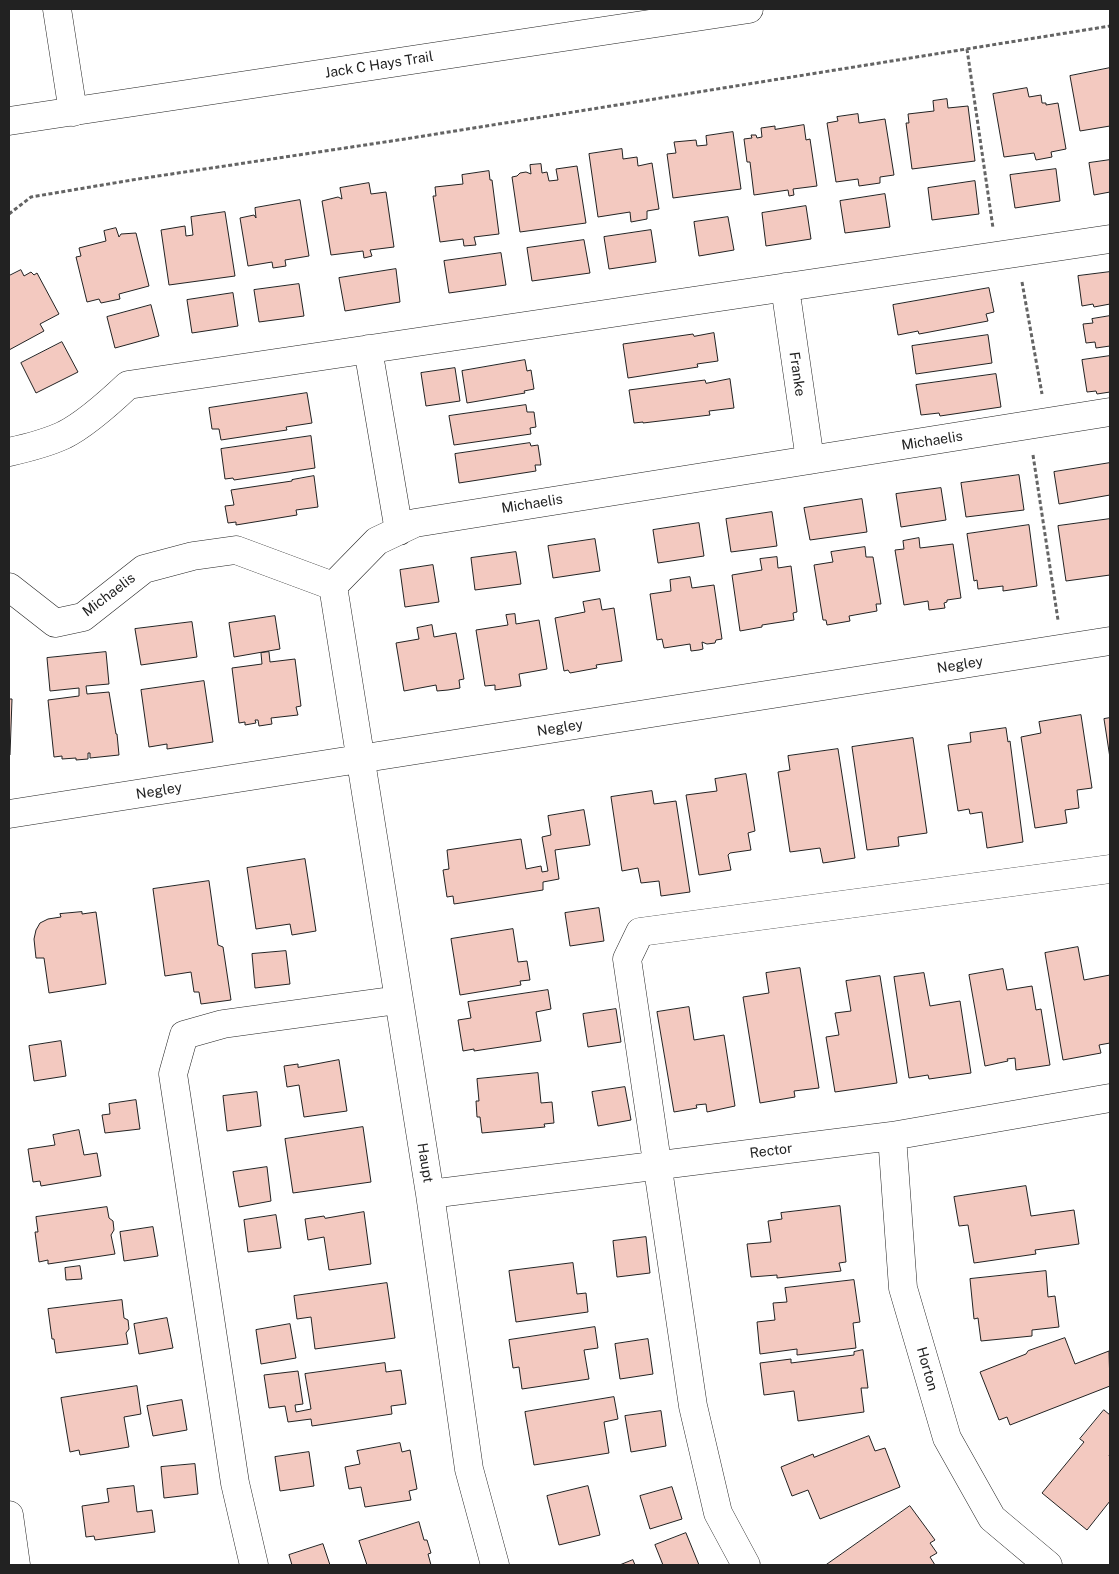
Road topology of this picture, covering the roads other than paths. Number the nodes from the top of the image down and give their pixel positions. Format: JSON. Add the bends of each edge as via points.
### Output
{"nodes":[{"id":1,"x":56,"y":9,"type":"edge"},
{"id":2,"x":749,"y":9,"type":"edge"},
{"id":3,"x":73,"y":112,"type":"junction"},
{"id":4,"x":9,"y":122,"type":"edge"},
{"id":5,"x":1110,"y":239,"type":"edge"},
{"id":6,"x":785,"y":287,"type":"junction"},
{"id":7,"x":368,"y":349,"type":"junction"},
{"id":8,"x":1110,"y":412,"type":"edge"},
{"id":9,"x":9,"y":452,"type":"edge"},
{"id":10,"x":810,"y":460,"type":"junction"},
{"id":11,"x":399,"y":530,"type":"junction"},
{"id":12,"x":333,"y":586,"type":"junction"},
{"id":13,"x":9,"y":588,"type":"edge"},
{"id":14,"x":1110,"y":641,"type":"edge"},
{"id":15,"x":360,"y":760,"type":"junction"},
{"id":16,"x":9,"y":814,"type":"edge"},
{"id":17,"x":1110,"y":869,"type":"edge"},
{"id":18,"x":398,"y":1000,"type":"junction"},
{"id":19,"x":1110,"y":1098,"type":"edge"},
{"id":20,"x":892,"y":1136,"type":"junction"},
{"id":21,"x":658,"y":1166,"type":"junction"},
{"id":22,"x":430,"y":1194,"type":"junction"},
{"id":23,"x":10,"y":1526,"type":"edge"},
{"id":24,"x":16,"y":1565,"type":"edge"},
{"id":25,"x":254,"y":1565,"type":"edge"},
{"id":26,"x":495,"y":1565,"type":"edge"},
{"id":27,"x":746,"y":1565,"type":"edge"},
{"id":28,"x":1048,"y":1565,"type":"edge"}],
"edges":[{"from":1,"to":3,"type":"street"},
{"from":2,"to":3,"type":"street","name":"Jack C Hays Trail"},
{"from":3,"to":4,"type":"street","name":"Jack C Hays Trail"},
{"from":5,"to":6,"type":"street"},
{"from":6,"to":7,"type":"street"},
{"from":6,"to":10,"type":"street","name":"Franke"},
{"from":7,"to":9,"type":"street","via":[[128,385],[105,407],[64,435]]},
{"from":7,"to":11,"type":"street"},
{"from":8,"to":10,"type":"street","name":"Michaelis"},
{"from":10,"to":11,"type":"street","name":"Michaelis","via":[[415,523]]},
{"from":11,"to":12,"type":"street","name":"Michaelis","via":[[377,541]]},
{"from":12,"to":13,"type":"street","name":"Michaelis","via":[[236,550],[193,556],[144,569],[83,617],[55,623]]},
{"from":12,"to":15,"type":"street","name":"Haupt"},
{"from":14,"to":15,"type":"street","name":"Negley"},
{"from":15,"to":16,"type":"street","name":"Negley"},
{"from":15,"to":18,"type":"street","name":"Haupt"},
{"from":17,"to":21,"type":"street","via":[[640,932],[627,959]]},
{"from":18,"to":22,"type":"street","name":"Haupt"},
{"from":18,"to":25,"type":"street","via":[[223,1024],[184,1035],[173,1074],[235,1483]]},
{"from":19,"to":20,"type":"street","name":"Rector"},
{"from":20,"to":21,"type":"street","name":"Rector"},
{"from":20,"to":28,"type":"street","name":"Horton","via":[[903,1288],[947,1438],[992,1518]]},
{"from":21,"to":22,"type":"street","name":"Rector"},
{"from":21,"to":27,"type":"street","via":[[693,1406],[718,1513]]},
{"from":22,"to":26,"type":"street","name":"Haupt","via":[[469,1469]]},
{"from":23,"to":24,"type":"street"}]}
